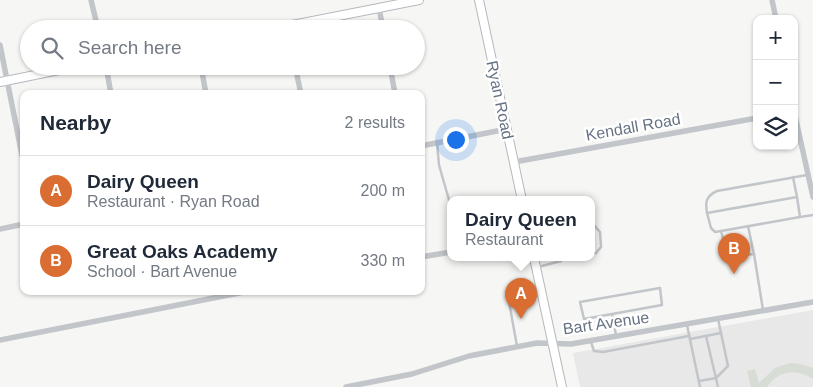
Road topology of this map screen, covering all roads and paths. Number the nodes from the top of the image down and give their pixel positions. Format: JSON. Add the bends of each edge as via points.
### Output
{"nodes":[{"id":1,"x":92,"y":0,"type":"edge"},
{"id":2,"x":418,"y":0,"type":"edge"},
{"id":3,"x":479,"y":0,"type":"edge"},
{"id":4,"x":772,"y":0,"type":"edge"},
{"id":5,"x":379,"y":8,"type":"junction"},
{"id":6,"x":775,"y":15,"type":"edge"},
{"id":7,"x":96,"y":20,"type":"edge"},
{"id":8,"x":322,"y":20,"type":"edge"},
{"id":9,"x":381,"y":20,"type":"edge"},
{"id":10,"x":0,"y":45,"type":"edge"},
{"id":11,"x":34,"y":75,"type":"edge"},
{"id":12,"x":108,"y":75,"type":"edge"},
{"id":13,"x":203,"y":75,"type":"edge"},
{"id":14,"x":297,"y":75,"type":"edge"},
{"id":15,"x":392,"y":75,"type":"edge"},
{"id":16,"x":4,"y":81,"type":"edge"},
{"id":17,"x":110,"y":90,"type":"edge"},
{"id":18,"x":205,"y":90,"type":"edge"},
{"id":19,"x":300,"y":90,"type":"edge"},
{"id":20,"x":394,"y":90,"type":"edge"},
{"id":21,"x":753,"y":119,"type":"edge"},
{"id":22,"x":506,"y":129,"type":"junction"},
{"id":23,"x":798,"y":129,"type":"edge"},
{"id":24,"x":437,"y":142,"type":"junction"},
{"id":25,"x":425,"y":145,"type":"edge"},
{"id":26,"x":20,"y":148,"type":"edge"},
{"id":27,"x":514,"y":162,"type":"junction"},
{"id":28,"x":808,"y":174,"type":"junction"},
{"id":29,"x":793,"y":177,"type":"junction"},
{"id":30,"x":448,"y":196,"type":"edge"},
{"id":31,"x":521,"y":196,"type":"edge"},
{"id":32,"x":797,"y":196,"type":"junction"},
{"id":33,"x":813,"y":197,"type":"edge"},
{"id":34,"x":707,"y":213,"type":"junction"},
{"id":35,"x":813,"y":215,"type":"edge"},
{"id":36,"x":800,"y":217,"type":"junction"},
{"id":37,"x":20,"y":225,"type":"edge"},
{"id":38,"x":595,"y":226,"type":"edge"},
{"id":39,"x":748,"y":226,"type":"junction"},
{"id":40,"x":0,"y":229,"type":"edge"},
{"id":41,"x":721,"y":231,"type":"junction"},
{"id":42,"x":447,"y":253,"type":"edge"},
{"id":43,"x":595,"y":253,"type":"edge"},
{"id":44,"x":754,"y":254,"type":"junction"},
{"id":45,"x":425,"y":256,"type":"edge"},
{"id":46,"x":535,"y":261,"type":"edge"},
{"id":47,"x":561,"y":261,"type":"dead end"},
{"id":48,"x":537,"y":268,"type":"junction"},
{"id":49,"x":229,"y":295,"type":"edge"},
{"id":50,"x":542,"y":295,"type":"junction"},
{"id":51,"x":813,"y":302,"type":"edge"},
{"id":52,"x":763,"y":311,"type":"junction"},
{"id":53,"x":612,"y":314,"type":"junction"},
{"id":54,"x":718,"y":319,"type":"junction"},
{"id":55,"x":687,"y":325,"type":"junction"},
{"id":56,"x":721,"y":333,"type":"junction"},
{"id":57,"x":616,"y":336,"type":"junction"},
{"id":58,"x":706,"y":336,"type":"junction"},
{"id":59,"x":689,"y":338,"type":"junction"},
{"id":60,"x":0,"y":340,"type":"edge"},
{"id":61,"x":590,"y":341,"type":"junction"},
{"id":62,"x":553,"y":343,"type":"junction"},
{"id":63,"x":517,"y":347,"type":"junction"},
{"id":64,"x":716,"y":378,"type":"junction"},
{"id":65,"x":699,"y":381,"type":"junction"},
{"id":66,"x":346,"y":387,"type":"edge"},
{"id":67,"x":562,"y":387,"type":"edge"},
{"id":68,"x":700,"y":387,"type":"edge"},
{"id":69,"x":718,"y":387,"type":"edge"}],
"edges":[{"from":1,"to":7,"type":"street"},
{"from":2,"to":5,"type":"main road"},
{"from":3,"to":22,"type":"main road","name":"Ryan Road"},
{"from":4,"to":6,"type":"street"},
{"from":5,"to":8,"type":"main road"},
{"from":5,"to":9,"type":"street"},
{"from":10,"to":16,"type":"street"},
{"from":11,"to":16,"type":"main road"},
{"from":12,"to":17,"type":"street"},
{"from":13,"to":18,"type":"street"},
{"from":14,"to":19,"type":"street"},
{"from":15,"to":20,"type":"street"},
{"from":16,"to":26,"type":"street"},
{"from":21,"to":27,"type":"street","name":"Kendall Road"},
{"from":22,"to":24,"type":"street"},
{"from":22,"to":27,"type":"main road","name":"Ryan Road"},
{"from":23,"to":28,"type":"street"},
{"from":24,"to":25,"type":"street"},
{"from":24,"to":30,"type":"lane","via":[[439,165]]},
{"from":27,"to":31,"type":"main road","name":"Ryan Road"},
{"from":28,"to":29,"type":"lane"},
{"from":28,"to":33,"type":"street"},
{"from":29,"to":32,"type":"lane"},
{"from":29,"to":34,"type":"lane","via":[[717,190],[707,199]]},
{"from":32,"to":34,"type":"lane"},
{"from":32,"to":36,"type":"lane"},
{"from":34,"to":41,"type":"lane","via":[[711,228],[715,232]]},
{"from":35,"to":36,"type":"lane"},
{"from":36,"to":39,"type":"lane"},
{"from":37,"to":40,"type":"street"},
{"from":38,"to":43,"type":"lane","via":[[600,232],[601,247]]},
{"from":39,"to":41,"type":"lane"},
{"from":39,"to":44,"type":"lane"},
{"from":41,"to":44,"type":"lane","via":[[728,257]]},
{"from":42,"to":45,"type":"street"},
{"from":44,"to":52,"type":"lane"},
{"from":46,"to":48,"type":"main road"},
{"from":47,"to":48,"type":"lane"},
{"from":48,"to":50,"type":"main road"},
{"from":49,"to":60,"type":"street"},
{"from":50,"to":62,"type":"main road"},
{"from":50,"to":63,"type":"lane","via":[[509,302]]},
{"from":51,"to":52,"type":"street","name":"Bart Avenue"},
{"from":52,"to":54,"type":"street","name":"Bart Avenue"},
{"from":53,"to":53,"type":"lane","via":[[662,305],[660,288],[580,302],[584,319]]},
{"from":53,"to":57,"type":"lane"},
{"from":54,"to":55,"type":"street","name":"Bart Avenue"},
{"from":54,"to":56,"type":"lane"},
{"from":55,"to":57,"type":"street","name":"Bart Avenue"},
{"from":55,"to":59,"type":"lane"},
{"from":56,"to":58,"type":"lane"},
{"from":56,"to":64,"type":"lane","via":[[728,366]]},
{"from":57,"to":61,"type":"street","name":"Bart Avenue"},
{"from":58,"to":59,"type":"lane"},
{"from":58,"to":64,"type":"lane"},
{"from":59,"to":61,"type":"lane","via":[[603,352],[594,351]]},
{"from":59,"to":65,"type":"lane"},
{"from":61,"to":62,"type":"street","name":"Bart Avenue"},
{"from":62,"to":63,"type":"street","name":"Bart Avenue"},
{"from":62,"to":67,"type":"main road"},
{"from":63,"to":66,"type":"street","name":"Bart Avenue"},
{"from":64,"to":65,"type":"lane"},
{"from":64,"to":69,"type":"lane"},
{"from":65,"to":68,"type":"lane"}]}
